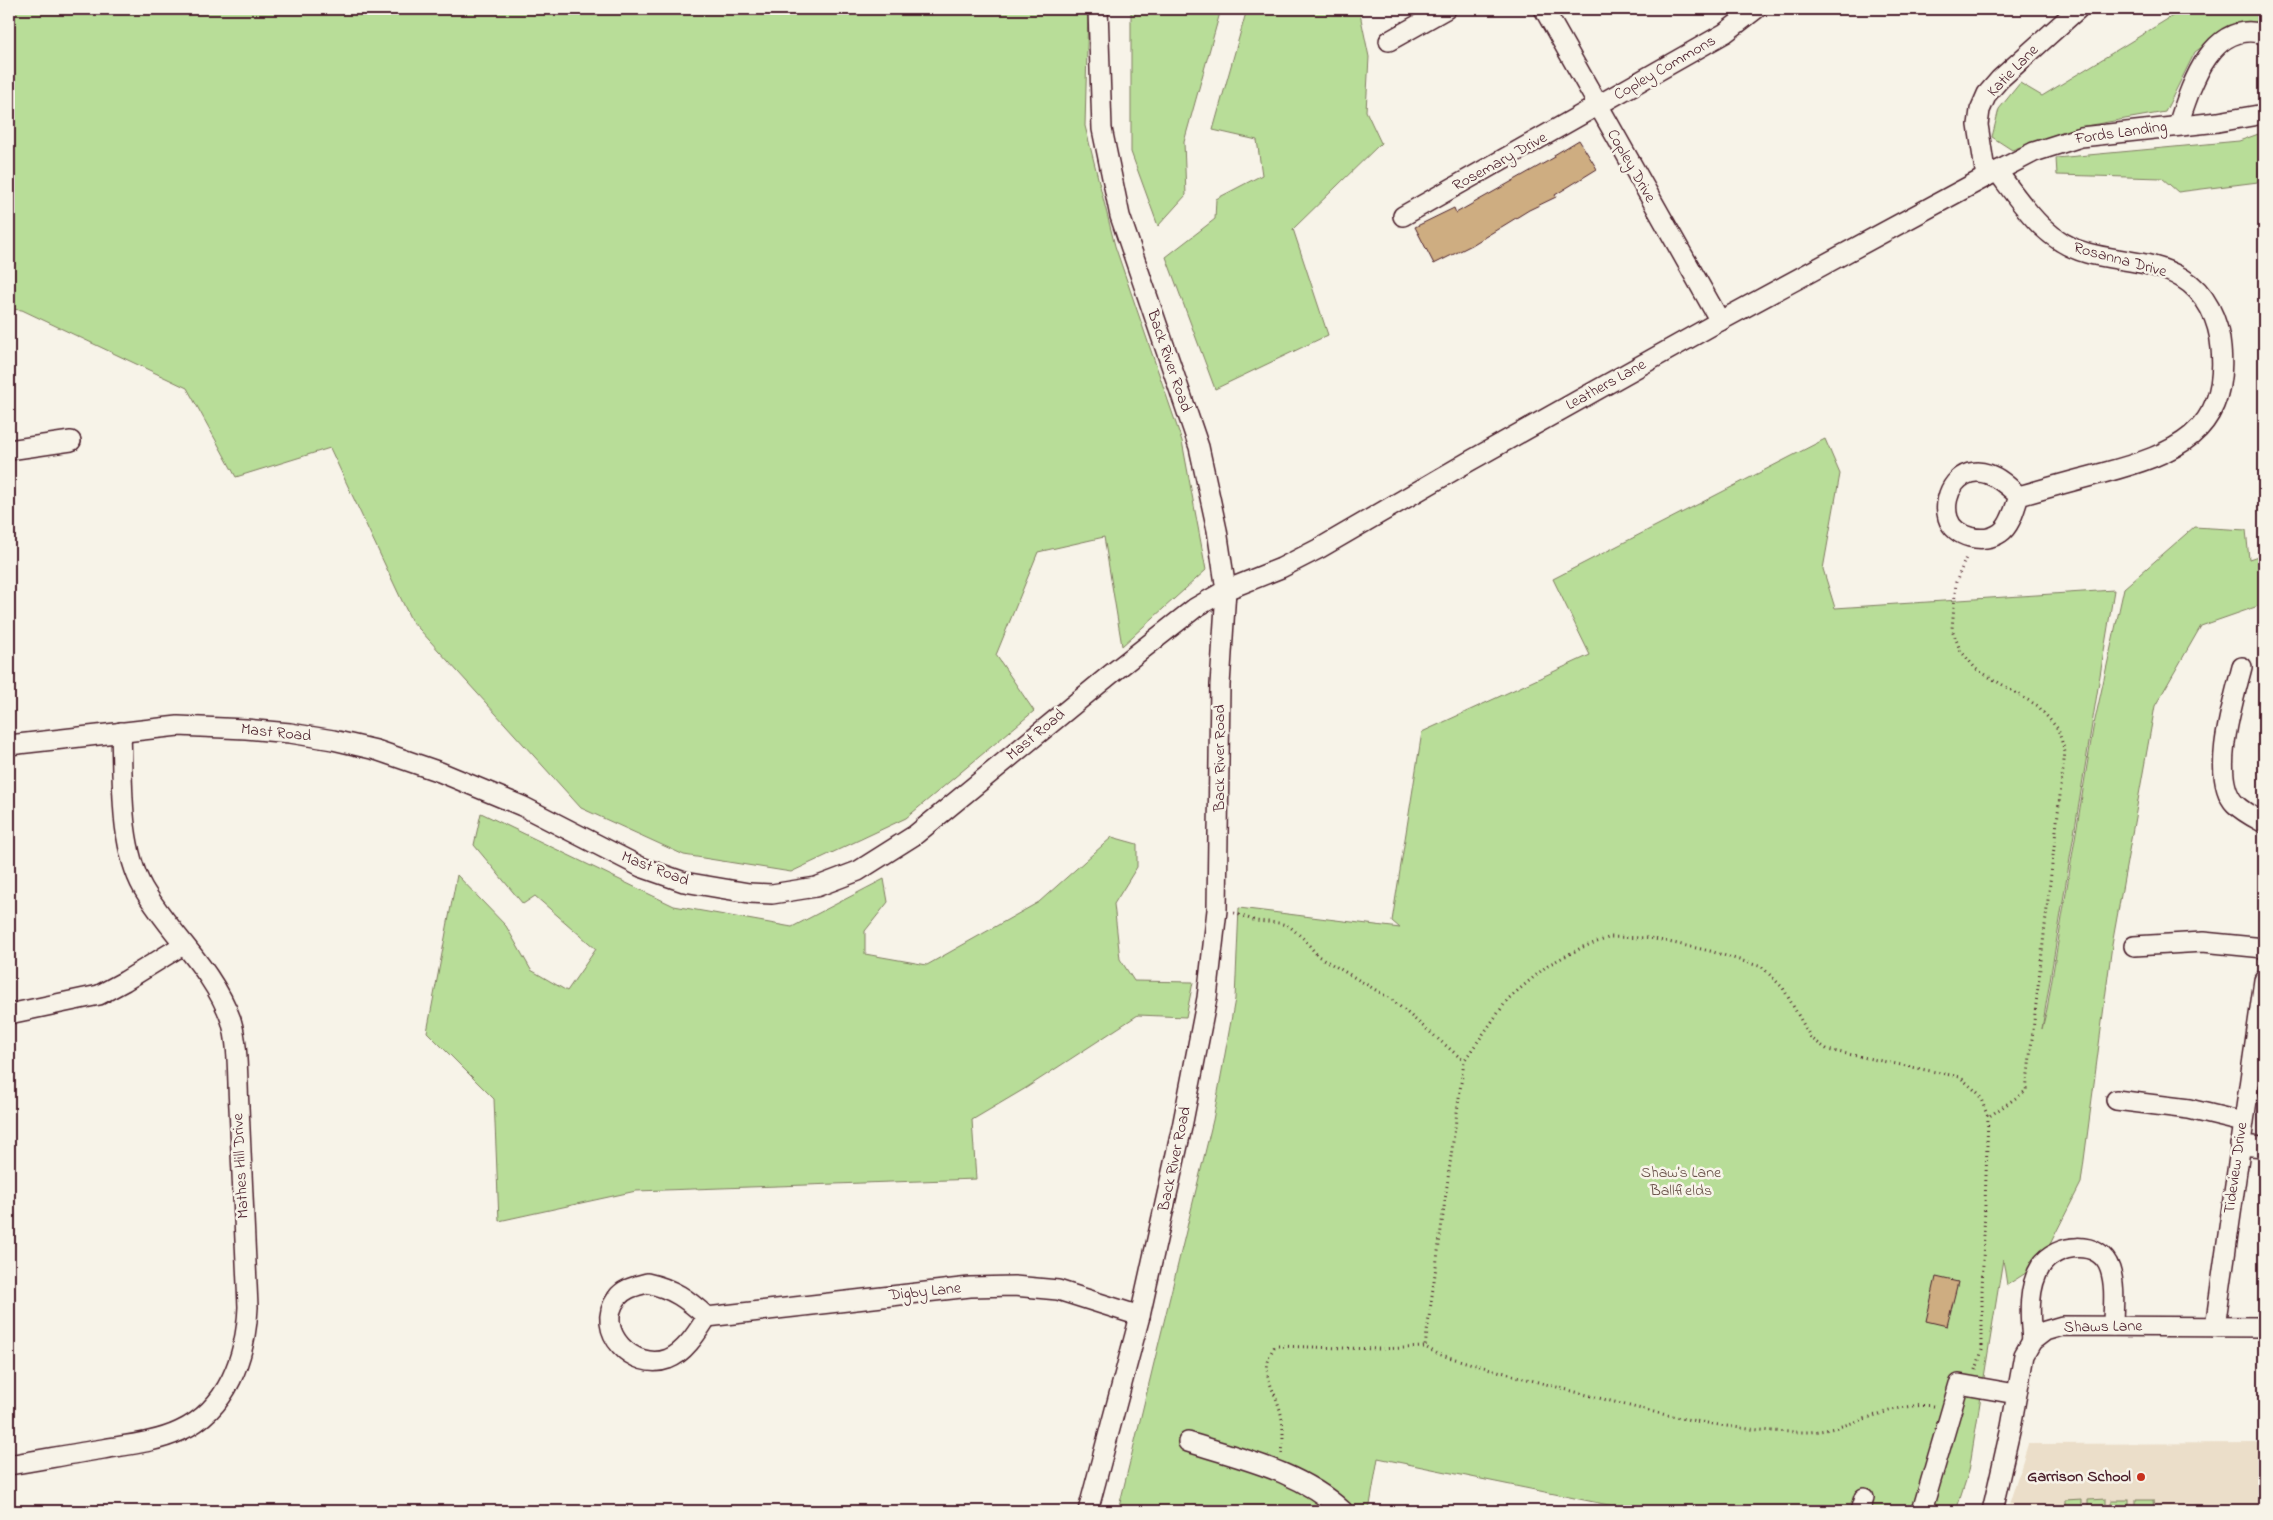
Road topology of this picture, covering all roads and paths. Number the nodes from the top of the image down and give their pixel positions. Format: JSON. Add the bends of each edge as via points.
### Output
{"nodes":[{"id":1,"x":1098,"y":9,"type":"edge"},
{"id":2,"x":1446,"y":9,"type":"edge"},
{"id":3,"x":1544,"y":9,"type":"edge"},
{"id":4,"x":1756,"y":9,"type":"edge"},
{"id":5,"x":2078,"y":9,"type":"edge"},
{"id":6,"x":2264,"y":34,"type":"edge"},
{"id":7,"x":1389,"y":41,"type":"dead end"},
{"id":8,"x":1597,"y":107,"type":"junction"},
{"id":9,"x":2264,"y":114,"type":"edge"},
{"id":10,"x":2178,"y":125,"type":"junction"},
{"id":11,"x":1991,"y":174,"type":"junction"},
{"id":12,"x":1403,"y":216,"type":"dead end"},
{"id":13,"x":1720,"y":321,"type":"junction"},
{"id":14,"x":71,"y":441,"type":"dead end"},
{"id":15,"x":9,"y":450,"type":"edge"},
{"id":16,"x":2019,"y":496,"type":"junction"},
{"id":17,"x":1974,"y":538,"type":"junction"},
{"id":18,"x":1226,"y":590,"type":"junction"},
{"id":19,"x":2242,"y":666,"type":"dead end"},
{"id":20,"x":122,"y":732,"type":"junction"},
{"id":21,"x":9,"y":745,"type":"edge"},
{"id":22,"x":2264,"y":823,"type":"edge"},
{"id":23,"x":1231,"y":912,"type":"dead end"},
{"id":24,"x":183,"y":945,"type":"junction"},
{"id":25,"x":2134,"y":946,"type":"dead end"},
{"id":26,"x":2264,"y":948,"type":"edge"},
{"id":27,"x":2264,"y":980,"type":"edge"},
{"id":28,"x":9,"y":1014,"type":"edge"},
{"id":29,"x":1464,"y":1062,"type":"junction"},
{"id":30,"x":2116,"y":1100,"type":"dead end"},
{"id":31,"x":1988,"y":1117,"type":"junction"},
{"id":32,"x":2243,"y":1122,"type":"junction"},
{"id":33,"x":2240,"y":1145,"type":"junction"},
{"id":34,"x":2264,"y":1147,"type":"edge"},
{"id":35,"x":1140,"y":1316,"type":"junction"},
{"id":36,"x":707,"y":1317,"type":"junction"},
{"id":37,"x":2113,"y":1326,"type":"junction"},
{"id":38,"x":2214,"y":1327,"type":"junction"},
{"id":39,"x":2264,"y":1327,"type":"edge"},
{"id":40,"x":2032,"y":1341,"type":"junction"},
{"id":41,"x":1425,"y":1347,"type":"junction"},
{"id":42,"x":1971,"y":1386,"type":"junction"},
{"id":43,"x":2016,"y":1394,"type":"junction"},
{"id":44,"x":1952,"y":1407,"type":"junction"},
{"id":45,"x":1188,"y":1442,"type":"dead end"},
{"id":46,"x":9,"y":1465,"type":"edge"},
{"id":47,"x":1282,"y":1472,"type":"junction"},
{"id":48,"x":1088,"y":1511,"type":"edge"},
{"id":49,"x":1342,"y":1511,"type":"edge"},
{"id":50,"x":1922,"y":1511,"type":"edge"},
{"id":51,"x":1992,"y":1511,"type":"edge"}],
"edges":[{"from":1,"to":18,"type":"street","name":"Back River Road","via":[[1102,129],[1120,216],[1198,447],[1216,522]]},
{"from":2,"to":7,"type":"street"},
{"from":3,"to":8,"type":"street","name":"Copley Drive"},
{"from":4,"to":8,"type":"street","name":"Copley Commons","via":[[1725,33]]},
{"from":5,"to":11,"type":"street","name":"Katie Lane","via":[[1987,94],[1978,125]]},
{"from":6,"to":10,"type":"street","via":[[2240,32],[2226,38],[2210,53],[2199,70]]},
{"from":8,"to":12,"type":"street","name":"Rosemary Drive"},
{"from":8,"to":13,"type":"street","name":"Copley Drive"},
{"from":9,"to":10,"type":"street","name":"Fords Landing"},
{"from":10,"to":11,"type":"street","name":"Fords Landing","via":[[2081,137],[2034,152]]},
{"from":11,"to":13,"type":"street","name":"Leathers Lane"},
{"from":11,"to":16,"type":"street","name":"Rosanna Drive","via":[[2049,235],[2066,245],[2087,253],[2141,262],[2184,279],[2199,292],[2209,308],[2220,341],[2222,359],[2218,396],[2200,427],[2185,442],[2138,464]]},
{"from":13,"to":18,"type":"street","name":"Leathers Lane","via":[[1320,548]]},
{"from":14,"to":15,"type":"street"},
{"from":16,"to":17,"type":"street","via":[[2001,533],[1988,538]]},
{"from":16,"to":17,"type":"street","via":[[2000,479],[1986,473],[1969,473],[1956,480],[1949,492],[1948,519],[1957,531]]},
{"from":17,"to":31,"type":"path","via":[[1956,582],[1952,629],[1960,650],[1976,669],[2038,706],[2058,728],[2065,752],[2026,1091]]},
{"from":18,"to":20,"type":"street","name":"Mast Road","via":[[1157,636],[915,835],[858,871],[794,892],[749,893],[684,882],[642,867],[522,806],[376,750],[299,734],[246,729],[178,726]]},
{"from":18,"to":35,"type":"street","name":"Back River Road","via":[[1220,685],[1217,900],[1213,954],[1198,1051]]},
{"from":19,"to":22,"type":"street","via":[[2229,719],[2224,770],[2226,789],[2235,804]]},
{"from":20,"to":21,"type":"street","name":"Mast Road"},
{"from":20,"to":24,"type":"street","name":"Mathes Hill Drive","via":[[124,801],[128,845],[134,867],[143,888]]},
{"from":23,"to":29,"type":"path","via":[[1256,921],[1289,926],[1318,956],[1391,999]]},
{"from":24,"to":28,"type":"street","via":[[99,994]]},
{"from":24,"to":46,"type":"street","name":"Mathes Hill Drive","via":[[211,978],[232,1023],[248,1307],[243,1352],[236,1370],[213,1406],[181,1431],[136,1444]]},
{"from":25,"to":26,"type":"street","via":[[2203,942]]},
{"from":27,"to":32,"type":"street","name":"Tideview Drive"},
{"from":29,"to":31,"type":"path","via":[[1508,999],[1548,965],[1611,937],[1650,938],[1762,967],[1783,988],[1811,1038],[1828,1050],[1960,1077],[1979,1094]]},
{"from":29,"to":41,"type":"path"},
{"from":30,"to":32,"type":"street","via":[[2189,1109]]},
{"from":31,"to":42,"type":"path","via":[[1982,1350]]},
{"from":32,"to":33,"type":"street","name":"Tideview Drive"},
{"from":33,"to":34,"type":"street"},
{"from":33,"to":38,"type":"street","name":"Tideview Drive"},
{"from":35,"to":36,"type":"street","name":"Digby Lane","via":[[1058,1290],[1014,1286],[970,1287]]},
{"from":35,"to":48,"type":"street","name":"Back River Road"},
{"from":36,"to":36,"type":"street","via":[[683,1348],[669,1359],[651,1362],[632,1357],[619,1345],[612,1329],[611,1312],[617,1298],[630,1288],[647,1283],[667,1287]]},
{"from":37,"to":38,"type":"street","name":"Shaws Lane"},
{"from":37,"to":40,"type":"street","name":"Shaws Lane","via":[[2062,1326],[2046,1331]]},
{"from":37,"to":40,"type":"street","via":[[2114,1285],[2110,1267],[2100,1254],[2068,1247],[2041,1265],[2033,1283],[2030,1307]]},
{"from":38,"to":39,"type":"street","name":"Shaws Lane"},
{"from":40,"to":43,"type":"street","via":[[2024,1355]]},
{"from":41,"to":44,"type":"path","via":[[1438,1354],[1534,1381],[1717,1426],[1808,1432],[1834,1428],[1916,1404]]},
{"from":41,"to":47,"type":"path","via":[[1275,1346],[1267,1368],[1268,1381],[1281,1413]]},
{"from":42,"to":43,"type":"street"},
{"from":42,"to":44,"type":"street","via":[[1959,1384]]},
{"from":43,"to":51,"type":"street"},
{"from":44,"to":50,"type":"street"},
{"from":45,"to":47,"type":"street"},
{"from":47,"to":49,"type":"street","via":[[1319,1491]]}]}
